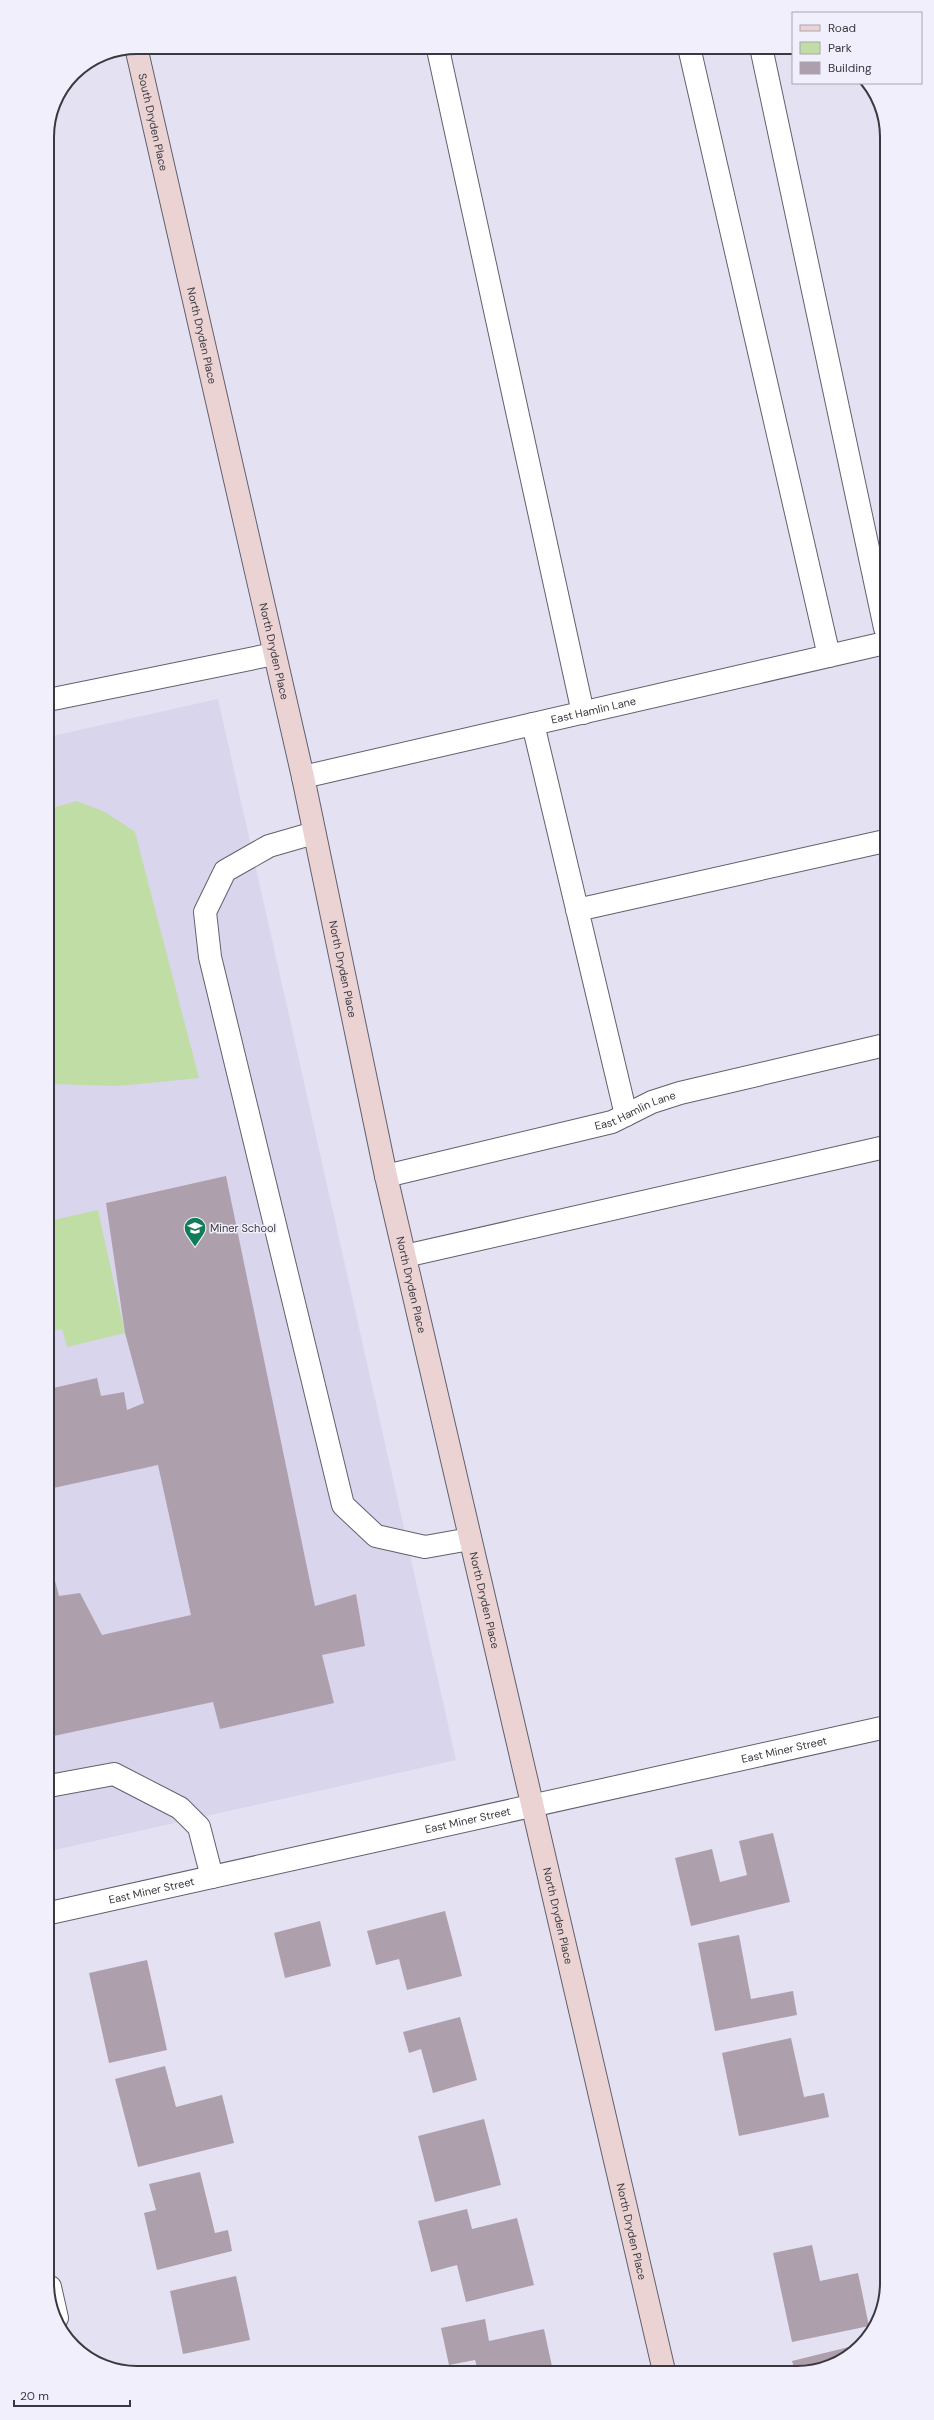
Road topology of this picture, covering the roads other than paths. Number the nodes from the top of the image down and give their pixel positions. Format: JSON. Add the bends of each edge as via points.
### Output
{"nodes":[{"id":1,"x":138,"y":54,"type":"edge"},
{"id":2,"x":439,"y":54,"type":"edge"},
{"id":3,"x":691,"y":54,"type":"edge"},
{"id":4,"x":762,"y":54,"type":"edge"},
{"id":5,"x":171,"y":197,"type":"joint"},
{"id":6,"x":880,"y":605,"type":"edge"},
{"id":7,"x":880,"y":644,"type":"edge"},
{"id":8,"x":274,"y":654,"type":"junction"},
{"id":9,"x":828,"y":656,"type":"junction"},
{"id":10,"x":54,"y":699,"type":"edge"},
{"id":11,"x":583,"y":712,"type":"junction"},
{"id":12,"x":533,"y":724,"type":"junction"},
{"id":13,"x":303,"y":777,"type":"junction"},
{"id":14,"x":314,"y":833,"type":"junction"},
{"id":15,"x":880,"y":842,"type":"edge"},
{"id":16,"x":577,"y":910,"type":"junction"},
{"id":17,"x":880,"y":1046,"type":"edge"},
{"id":18,"x":626,"y":1115,"type":"junction"},
{"id":19,"x":880,"y":1148,"type":"edge"},
{"id":20,"x":386,"y":1176,"type":"junction"},
{"id":21,"x":405,"y":1256,"type":"junction"},
{"id":22,"x":470,"y":1539,"type":"junction"},
{"id":23,"x":880,"y":1728,"type":"edge"},
{"id":24,"x":54,"y":1785,"type":"edge"},
{"id":25,"x":533,"y":1806,"type":"junction"},
{"id":26,"x":212,"y":1877,"type":"junction"},
{"id":27,"x":54,"y":1912,"type":"edge"},
{"id":28,"x":663,"y":2366,"type":"edge"}],
"edges":[{"from":1,"to":5,"type":"street","name":"South Dryden Place"},
{"from":2,"to":11,"type":"street"},
{"from":3,"to":9,"type":"street"},
{"from":4,"to":6,"type":"street"},
{"from":5,"to":8,"type":"street","name":"North Dryden Place"},
{"from":7,"to":9,"type":"street","name":"East Hamlin Lane"},
{"from":8,"to":10,"type":"street"},
{"from":8,"to":13,"type":"street","name":"North Dryden Place"},
{"from":9,"to":11,"type":"street","name":"East Hamlin Lane"},
{"from":11,"to":12,"type":"street","name":"East Hamlin Lane"},
{"from":12,"to":13,"type":"street","name":"East Hamlin Lane"},
{"from":12,"to":16,"type":"street"},
{"from":13,"to":14,"type":"street","name":"North Dryden Place"},
{"from":14,"to":20,"type":"street","name":"North Dryden Place"},
{"from":14,"to":22,"type":"street","via":[[269,846],[225,871],[205,912],[210,957],[343,1505],[376,1536],[425,1547]]},
{"from":15,"to":16,"type":"street"},
{"from":16,"to":18,"type":"street"},
{"from":17,"to":18,"type":"street","name":"East Hamlin Lane","via":[[680,1093],[652,1102]]},
{"from":18,"to":20,"type":"street","name":"East Hamlin Lane","via":[[612,1122],[563,1135]]},
{"from":19,"to":21,"type":"street"},
{"from":20,"to":21,"type":"street","name":"North Dryden Place"},
{"from":21,"to":22,"type":"street","name":"North Dryden Place"},
{"from":22,"to":25,"type":"street","name":"North Dryden Place"},
{"from":23,"to":25,"type":"street","name":"East Miner Street"},
{"from":24,"to":26,"type":"street","via":[[114,1774],[180,1808],[199,1827]]},
{"from":25,"to":26,"type":"street","name":"East Miner Street"},
{"from":25,"to":28,"type":"street","name":"North Dryden Place"},
{"from":26,"to":27,"type":"street","name":"East Miner Street"}]}
